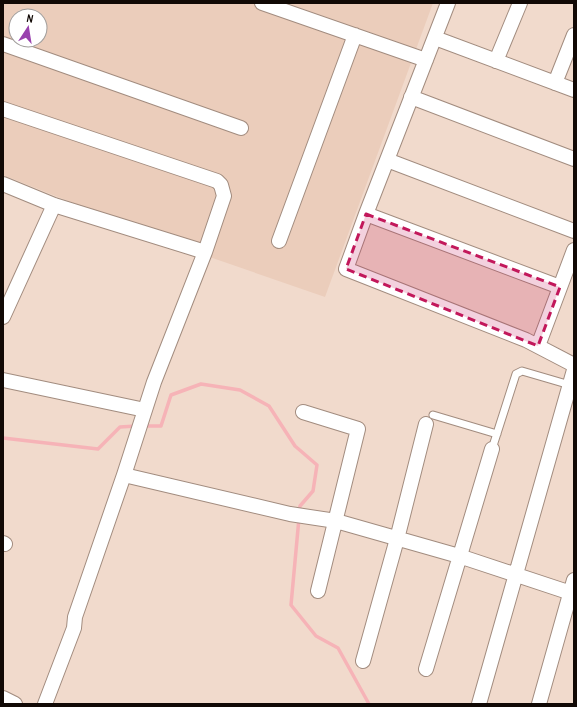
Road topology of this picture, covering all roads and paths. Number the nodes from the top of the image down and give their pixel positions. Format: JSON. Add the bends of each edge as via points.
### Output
{"nodes":[{"id":1,"x":262,"y":3,"type":"edge"},
{"id":2,"x":448,"y":3,"type":"edge"},
{"id":3,"x":520,"y":3,"type":"edge"},
{"id":4,"x":355,"y":35,"type":"junction"},
{"id":5,"x":574,"y":35,"type":"edge"},
{"id":6,"x":434,"y":38,"type":"junction"},
{"id":7,"x":3,"y":44,"type":"edge"},
{"id":8,"x":426,"y":60,"type":"junction"},
{"id":9,"x":496,"y":61,"type":"junction"},
{"id":10,"x":555,"y":83,"type":"junction"},
{"id":11,"x":574,"y":90,"type":"edge"},
{"id":12,"x":412,"y":97,"type":"junction"},
{"id":13,"x":3,"y":109,"type":"edge"},
{"id":14,"x":241,"y":128,"type":"dead end"},
{"id":15,"x":574,"y":159,"type":"edge"},
{"id":16,"x":387,"y":160,"type":"junction"},
{"id":17,"x":3,"y":184,"type":"edge"},
{"id":18,"x":54,"y":205,"type":"junction"},
{"id":19,"x":366,"y":214,"type":"junction"},
{"id":20,"x":574,"y":231,"type":"edge"},
{"id":21,"x":278,"y":241,"type":"dead end"},
{"id":22,"x":574,"y":250,"type":"edge"},
{"id":23,"x":205,"y":252,"type":"junction"},
{"id":24,"x":560,"y":287,"type":"junction"},
{"id":25,"x":3,"y":317,"type":"edge"},
{"id":26,"x":538,"y":346,"type":"junction"},
{"id":27,"x":574,"y":365,"type":"edge"},
{"id":28,"x":574,"y":370,"type":"edge"},
{"id":29,"x":3,"y":380,"type":"edge"},
{"id":30,"x":570,"y":385,"type":"junction"},
{"id":31,"x":303,"y":412,"type":"dead end"},
{"id":32,"x":144,"y":414,"type":"junction"},
{"id":33,"x":429,"y":419,"type":"joint"},
{"id":34,"x":497,"y":434,"type":"junction"},
{"id":35,"x":492,"y":449,"type":"joint"},
{"id":36,"x":124,"y":475,"type":"junction"},
{"id":37,"x":336,"y":521,"type":"junction"},
{"id":38,"x":397,"y":539,"type":"junction"},
{"id":39,"x":459,"y":556,"type":"junction"},
{"id":40,"x":516,"y":574,"type":"junction"},
{"id":41,"x":573,"y":589,"type":"edge"},
{"id":42,"x":318,"y":591,"type":"dead end"},
{"id":43,"x":363,"y":661,"type":"dead end"},
{"id":44,"x":426,"y":669,"type":"dead end"},
{"id":45,"x":3,"y":698,"type":"edge"},
{"id":46,"x":15,"y":704,"type":"edge"},
{"id":47,"x":45,"y":704,"type":"edge"},
{"id":48,"x":479,"y":704,"type":"edge"},
{"id":49,"x":540,"y":704,"type":"edge"}],
"edges":[{"from":1,"to":4,"type":"street"},
{"from":2,"to":6,"type":"street"},
{"from":3,"to":9,"type":"street"},
{"from":4,"to":8,"type":"street"},
{"from":4,"to":21,"type":"street"},
{"from":5,"to":10,"type":"street"},
{"from":6,"to":8,"type":"street"},
{"from":6,"to":9,"type":"street"},
{"from":7,"to":14,"type":"street"},
{"from":8,"to":12,"type":"street"},
{"from":9,"to":10,"type":"street"},
{"from":10,"to":11,"type":"street"},
{"from":12,"to":15,"type":"street"},
{"from":12,"to":16,"type":"street"},
{"from":13,"to":23,"type":"street","via":[[217,181],[224,190],[224,196]]},
{"from":16,"to":19,"type":"street"},
{"from":16,"to":20,"type":"street"},
{"from":17,"to":18,"type":"street"},
{"from":18,"to":23,"type":"street"},
{"from":18,"to":25,"type":"street"},
{"from":19,"to":24,"type":"street"},
{"from":19,"to":26,"type":"street","via":[[346,269]]},
{"from":22,"to":24,"type":"street"},
{"from":23,"to":32,"type":"street"},
{"from":24,"to":26,"type":"street"},
{"from":26,"to":27,"type":"street"},
{"from":28,"to":30,"type":"street"},
{"from":29,"to":32,"type":"street"},
{"from":30,"to":34,"type":"lane","via":[[518,372]]},
{"from":30,"to":40,"type":"street"},
{"from":31,"to":37,"type":"street","via":[[358,429]]},
{"from":32,"to":36,"type":"street"},
{"from":33,"to":34,"type":"lane"},
{"from":33,"to":38,"type":"street"},
{"from":34,"to":35,"type":"lane"},
{"from":35,"to":39,"type":"street"},
{"from":36,"to":37,"type":"street","via":[[291,514]]},
{"from":36,"to":47,"type":"street","via":[[75,617],[74,628]]},
{"from":37,"to":38,"type":"street"},
{"from":37,"to":42,"type":"street"},
{"from":38,"to":39,"type":"street"},
{"from":38,"to":43,"type":"street"},
{"from":39,"to":40,"type":"street"},
{"from":39,"to":44,"type":"street"},
{"from":40,"to":41,"type":"street"},
{"from":40,"to":48,"type":"street"},
{"from":41,"to":49,"type":"street"},
{"from":45,"to":46,"type":"street"}]}
